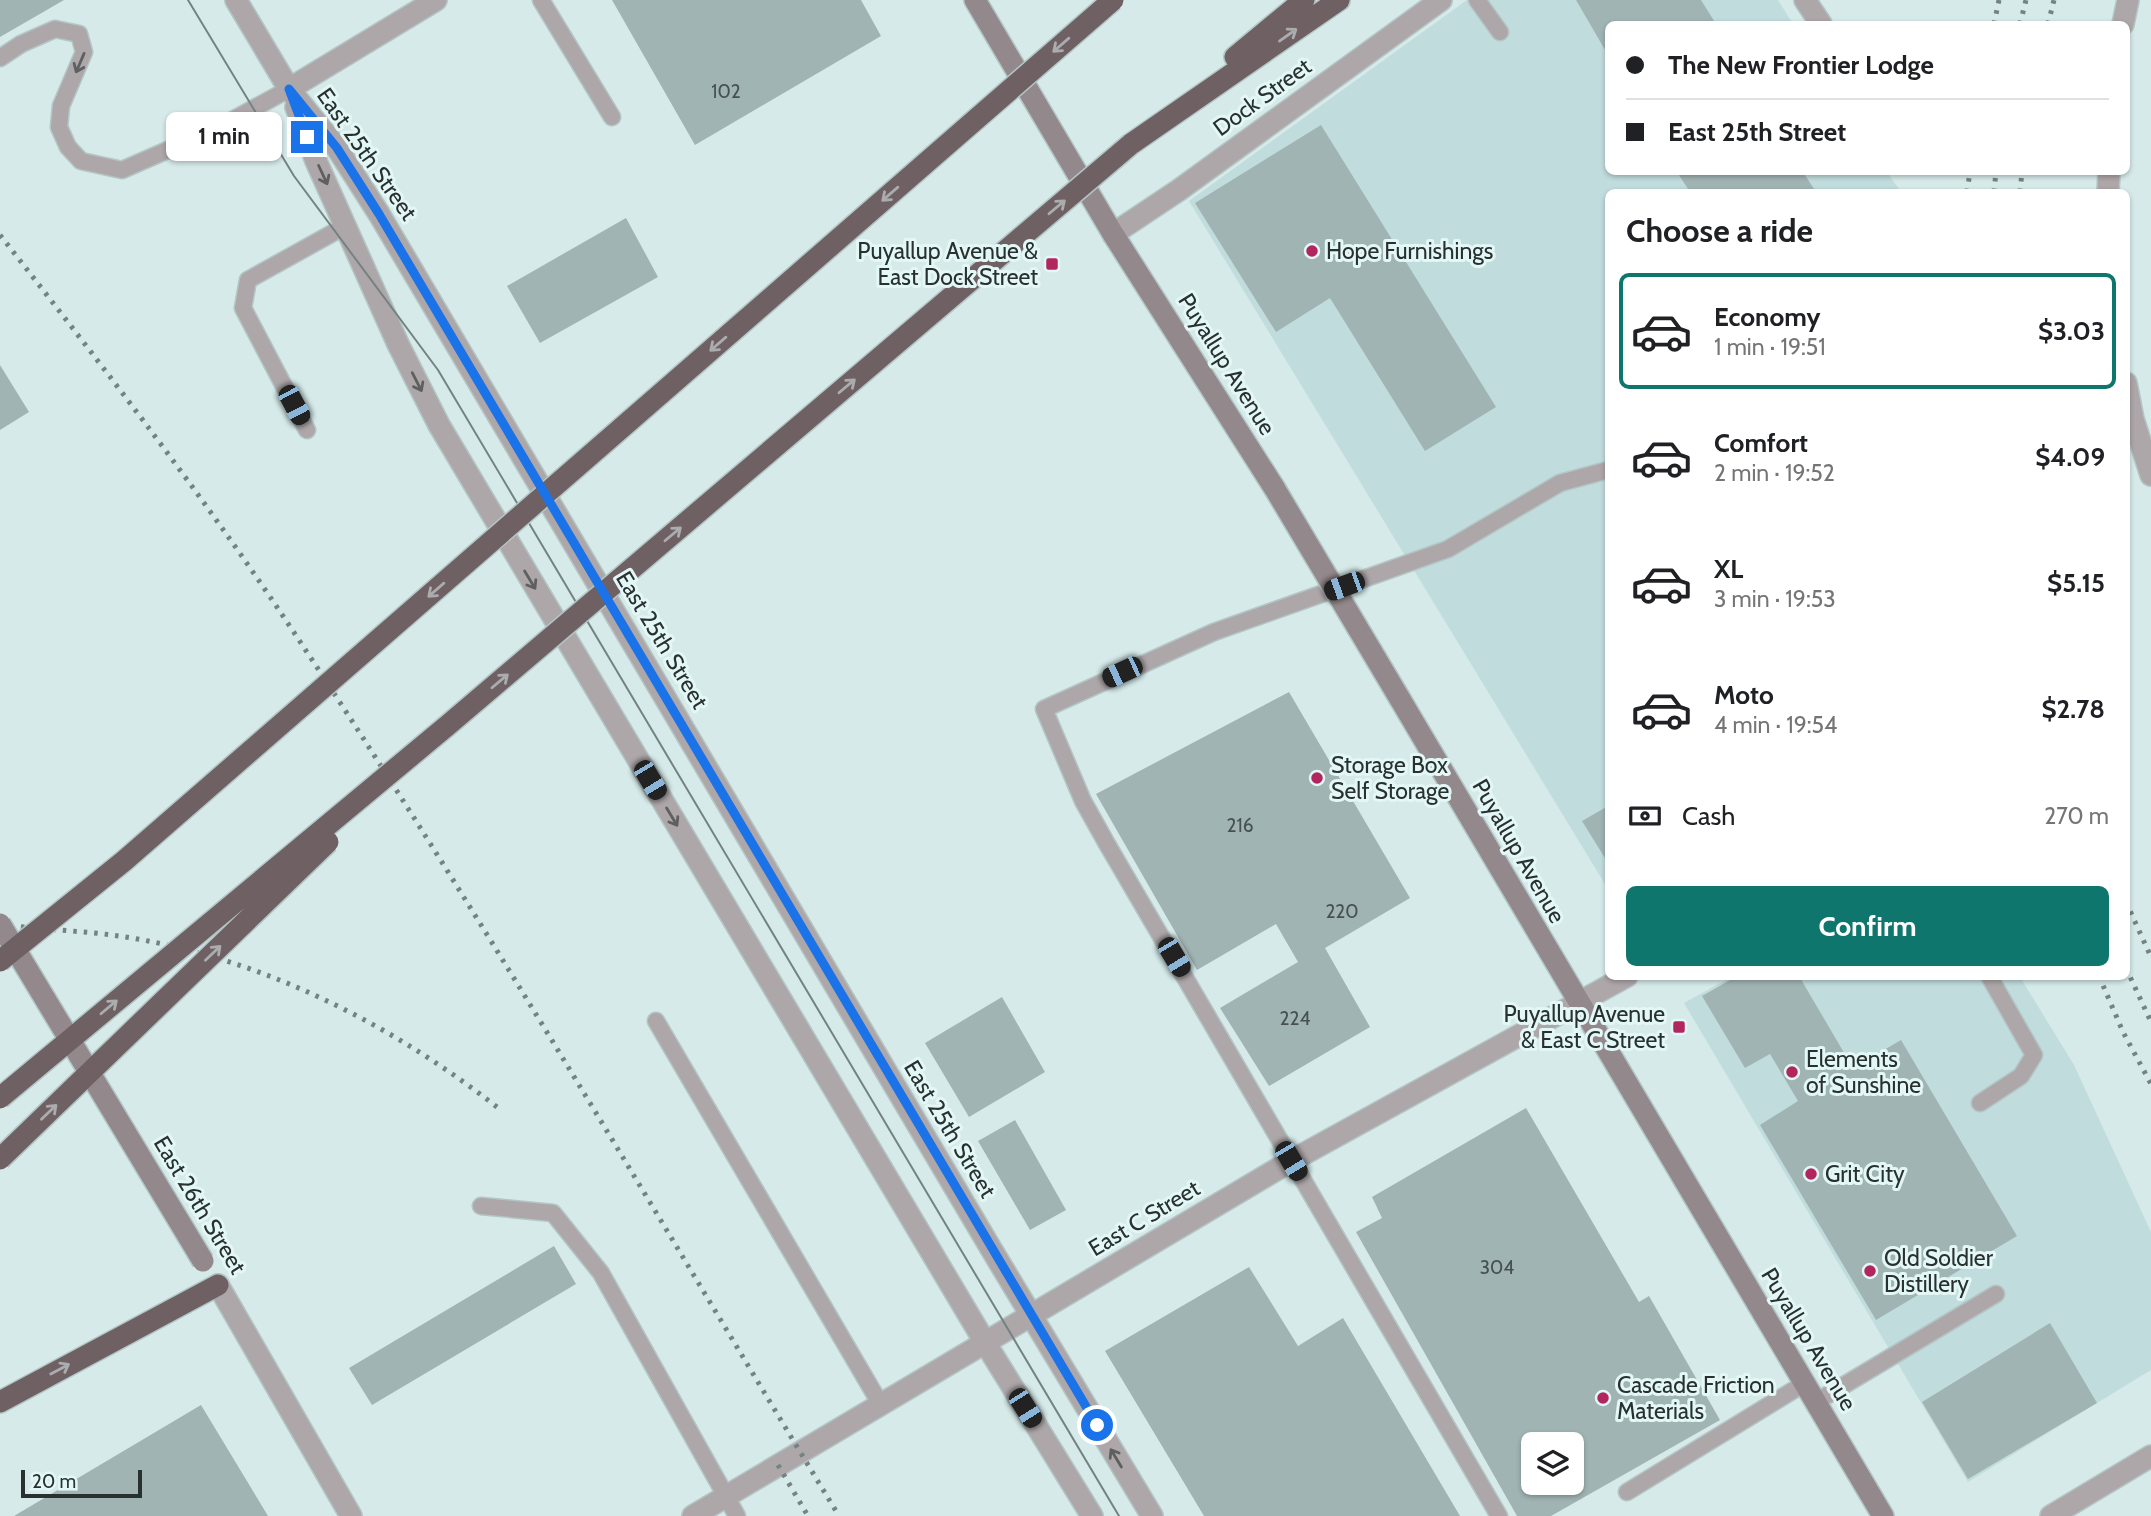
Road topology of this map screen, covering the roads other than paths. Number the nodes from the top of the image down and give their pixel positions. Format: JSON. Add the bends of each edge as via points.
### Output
{"nodes":[{"id":1,"x":236,"y":0,"type":"edge"},
{"id":2,"x":436,"y":0,"type":"edge"},
{"id":3,"x":541,"y":0,"type":"edge"},
{"id":4,"x":975,"y":0,"type":"edge"},
{"id":5,"x":1113,"y":0,"type":"edge"},
{"id":6,"x":1304,"y":0,"type":"edge"},
{"id":7,"x":1339,"y":0,"type":"edge"},
{"id":8,"x":1441,"y":0,"type":"edge"},
{"id":9,"x":1477,"y":0,"type":"edge"},
{"id":10,"x":1805,"y":0,"type":"edge"},
{"id":11,"x":2128,"y":0,"type":"edge"},
{"id":12,"x":1819,"y":21,"type":"edge"},
{"id":13,"x":2124,"y":21,"type":"edge"},
{"id":14,"x":1500,"y":32,"type":"dead end"},
{"id":15,"x":0,"y":58,"type":"edge"},
{"id":16,"x":289,"y":89,"type":"junction"},
{"id":17,"x":612,"y":117,"type":"dead end"},
{"id":18,"x":1131,"y":144,"type":"junction"},
{"id":19,"x":346,"y":225,"type":"junction"},
{"id":20,"x":1113,"y":233,"type":"junction"},
{"id":21,"x":2130,"y":404,"type":"edge"},
{"id":22,"x":307,"y":430,"type":"dead end"},
{"id":23,"x":1605,"y":471,"type":"edge"},
{"id":24,"x":2151,"y":475,"type":"edge"},
{"id":25,"x":448,"y":726,"type":"junction"},
{"id":26,"x":0,"y":924,"type":"edge"},
{"id":27,"x":0,"y":961,"type":"edge"},
{"id":28,"x":1620,"y":980,"type":"edge"},
{"id":29,"x":1991,"y":980,"type":"edge"},
{"id":30,"x":1579,"y":1002,"type":"junction"},
{"id":31,"x":656,"y":1021,"type":"dead end"},
{"id":32,"x":0,"y":1098,"type":"edge"},
{"id":33,"x":1980,"y":1103,"type":"dead end"},
{"id":34,"x":0,"y":1159,"type":"edge"},
{"id":35,"x":1291,"y":1161,"type":"junction"},
{"id":36,"x":481,"y":1206,"type":"dead end"},
{"id":37,"x":218,"y":1285,"type":"junction"},
{"id":38,"x":1996,"y":1294,"type":"dead end"},
{"id":39,"x":1031,"y":1317,"type":"junction"},
{"id":40,"x":986,"y":1344,"type":"junction"},
{"id":41,"x":1805,"y":1383,"type":"junction"},
{"id":42,"x":0,"y":1402,"type":"edge"},
{"id":43,"x":1816,"y":1402,"type":"junction"},
{"id":44,"x":881,"y":1405,"type":"junction"},
{"id":45,"x":2151,"y":1456,"type":"edge"},
{"id":46,"x":1627,"y":1492,"type":"dead end"},
{"id":47,"x":725,"y":1497,"type":"junction"},
{"id":48,"x":2058,"y":1512,"type":"edge"},
{"id":49,"x":351,"y":1516,"type":"edge"},
{"id":50,"x":693,"y":1516,"type":"edge"},
{"id":51,"x":737,"y":1516,"type":"edge"},
{"id":52,"x":1092,"y":1516,"type":"edge"},
{"id":53,"x":1152,"y":1516,"type":"edge"},
{"id":54,"x":1499,"y":1516,"type":"edge"},
{"id":55,"x":1883,"y":1516,"type":"edge"}],
"edges":[{"from":1,"to":16,"type":"street"},
{"from":2,"to":16,"type":"street"},
{"from":3,"to":17,"type":"lane"},
{"from":4,"to":20,"type":"main road","name":"Puyallup Avenue"},
{"from":5,"to":27,"type":"highway","one_way":true,"bridge":true,"via":[[135,852]]},
{"from":6,"to":18,"type":"highway"},
{"from":18,"to":7,"type":"highway","one_way":true},
{"from":8,"to":20,"type":"street","name":"Dock Street"},
{"from":9,"to":14,"type":"lane"},
{"from":10,"to":12,"type":"street"},
{"from":11,"to":13,"type":"street"},
{"from":15,"to":16,"type":"lane","one_way":true,"via":[[55,29],[79,34],[84,52],[61,106],[59,127],[81,161],[122,170],[218,128]]},
{"from":16,"to":19,"type":"street","name":"East 25th Street","one_way":true},
{"from":16,"to":39,"type":"street","name":"East 25th Street","via":[[337,148],[379,214]]},
{"from":25,"to":18,"type":"highway","one_way":true,"bridge":true},
{"from":19,"to":22,"type":"lane","via":[[248,280],[243,308]]},
{"from":19,"to":40,"type":"street","name":"East 25th Street","one_way":true,"via":[[410,368],[467,475]]},
{"from":20,"to":30,"type":"main road","name":"Puyallup Avenue","bridge":true,"via":[[1275,489]]},
{"from":21,"to":24,"type":"street"},
{"from":23,"to":35,"type":"lane","via":[[1560,483],[1448,549],[1214,632],[1044,709],[1083,801]]},
{"from":32,"to":25,"type":"highway","one_way":true,"bridge":true},
{"from":34,"to":25,"type":"highway","one_way":true,"bridge":true},
{"from":26,"to":37,"type":"main road","name":"East 26th Street","bridge":true},
{"from":28,"to":30,"type":"street","name":"East C Street"},
{"from":29,"to":33,"type":"lane","via":[[2035,1055],[2021,1076]]},
{"from":30,"to":35,"type":"street","name":"East C Street"},
{"from":30,"to":41,"type":"main road","name":"Puyallup Avenue"},
{"from":31,"to":44,"type":"lane"},
{"from":35,"to":39,"type":"street","name":"East C Street"},
{"from":35,"to":54,"type":"lane"},
{"from":36,"to":47,"type":"lane","via":[[553,1213],[601,1273]]},
{"from":42,"to":37,"type":"highway","one_way":true},
{"from":37,"to":49,"type":"street","name":"East 26th Street"},
{"from":38,"to":43,"type":"lane"},
{"from":39,"to":40,"type":"street","name":"East C Street"},
{"from":53,"to":39,"type":"street","name":"East 25th Street","one_way":true},
{"from":40,"to":44,"type":"street","name":"East C Street"},
{"from":40,"to":52,"type":"street","name":"East 25th Street"},
{"from":41,"to":43,"type":"main road","name":"Puyallup Avenue"},
{"from":41,"to":46,"type":"lane"},
{"from":43,"to":55,"type":"main road","name":"Puyallup Avenue"},
{"from":44,"to":47,"type":"street","name":"East C Street"},
{"from":45,"to":48,"type":"street"},
{"from":47,"to":50,"type":"street","name":"East C Street"},
{"from":47,"to":51,"type":"lane"}]}
